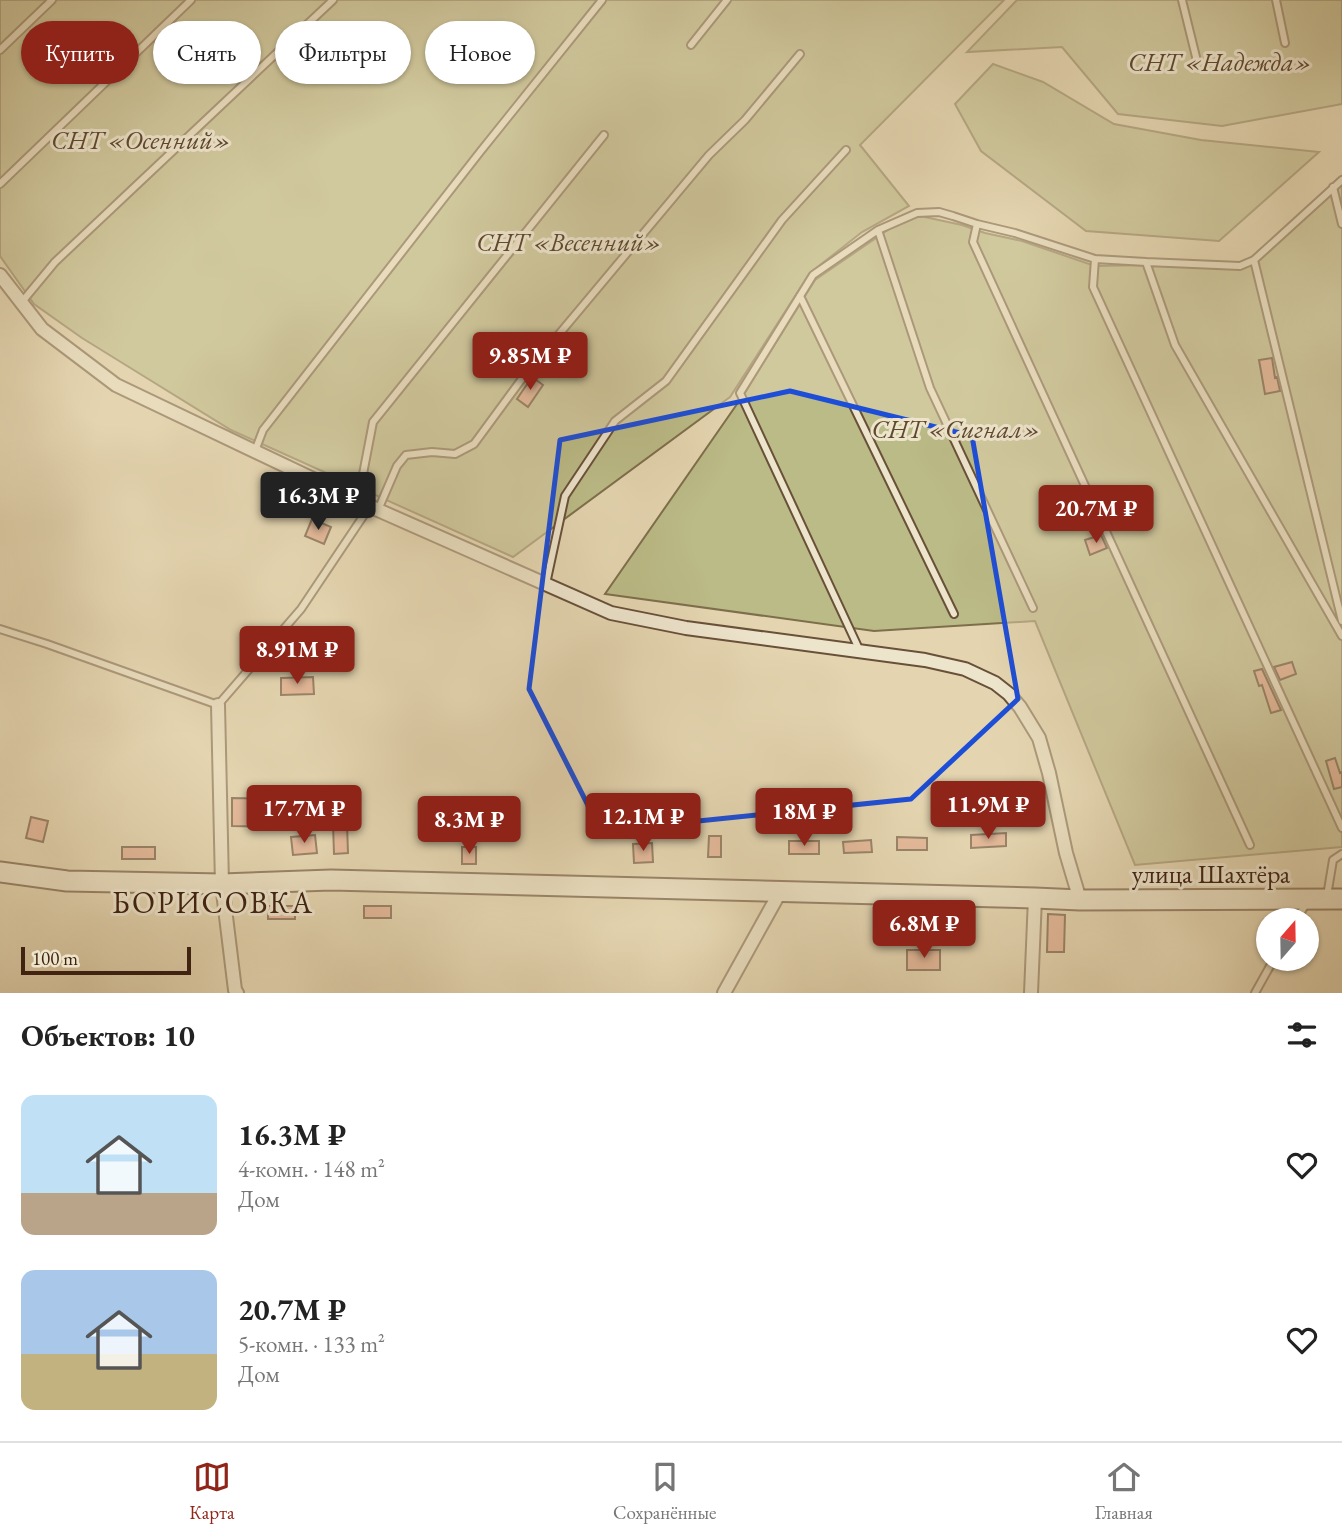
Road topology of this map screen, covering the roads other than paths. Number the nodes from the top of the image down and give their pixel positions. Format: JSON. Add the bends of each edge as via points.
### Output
{"nodes":[{"id":1,"x":52,"y":0,"type":"edge"},
{"id":2,"x":191,"y":0,"type":"edge"},
{"id":3,"x":333,"y":0,"type":"edge"},
{"id":4,"x":602,"y":0,"type":"edge"},
{"id":5,"x":727,"y":0,"type":"edge"},
{"id":6,"x":1182,"y":0,"type":"edge"},
{"id":7,"x":1276,"y":0,"type":"edge"},
{"id":8,"x":1285,"y":43,"type":"dead end"},
{"id":9,"x":691,"y":45,"type":"dead end"},
{"id":10,"x":0,"y":50,"type":"edge"},
{"id":11,"x":800,"y":54,"type":"dead end"},
{"id":12,"x":1197,"y":61,"type":"dead end"},
{"id":13,"x":604,"y":135,"type":"dead end"},
{"id":14,"x":846,"y":150,"type":"dead end"},
{"id":15,"x":1342,"y":180,"type":"edge"},
{"id":16,"x":0,"y":184,"type":"edge"},
{"id":17,"x":1333,"y":187,"type":"junction"},
{"id":18,"x":976,"y":224,"type":"junction"},
{"id":19,"x":1342,"y":224,"type":"edge"},
{"id":20,"x":878,"y":230,"type":"junction"},
{"id":21,"x":1095,"y":259,"type":"junction"},
{"id":22,"x":1254,"y":260,"type":"junction"},
{"id":23,"x":1146,"y":262,"type":"junction"},
{"id":24,"x":0,"y":275,"type":"edge"},
{"id":25,"x":800,"y":296,"type":"junction"},
{"id":26,"x":21,"y":303,"type":"junction"},
{"id":27,"x":255,"y":451,"type":"junction"},
{"id":28,"x":369,"y":505,"type":"junction"},
{"id":29,"x":546,"y":584,"type":"junction"},
{"id":30,"x":1033,"y":608,"type":"dead end"},
{"id":31,"x":954,"y":614,"type":"dead end"},
{"id":32,"x":1342,"y":621,"type":"edge"},
{"id":33,"x":0,"y":629,"type":"edge"},
{"id":34,"x":1342,"y":636,"type":"edge"},
{"id":35,"x":859,"y":650,"type":"junction"},
{"id":36,"x":218,"y":705,"type":"junction"},
{"id":37,"x":1342,"y":828,"type":"edge"},
{"id":38,"x":1250,"y":845,"type":"dead end"},
{"id":39,"x":1342,"y":854,"type":"edge"},
{"id":40,"x":0,"y":872,"type":"edge"},
{"id":41,"x":222,"y":884,"type":"junction"},
{"id":42,"x":780,"y":892,"type":"junction"},
{"id":43,"x":1035,"y":898,"type":"junction"},
{"id":44,"x":1326,"y":899,"type":"edge"},
{"id":45,"x":1080,"y":901,"type":"junction"},
{"id":46,"x":1267,"y":971,"type":"edge"},
{"id":47,"x":237,"y":993,"type":"edge"},
{"id":48,"x":724,"y":993,"type":"edge"},
{"id":49,"x":1031,"y":993,"type":"edge"},
{"id":50,"x":1255,"y":993,"type":"edge"}],
"edges":[{"from":1,"to":10,"type":"lane"},
{"from":2,"to":16,"type":"lane"},
{"from":3,"to":26,"type":"lane","via":[[55,262]]},
{"from":4,"to":27,"type":"lane","via":[[271,419]]},
{"from":5,"to":9,"type":"lane"},
{"from":6,"to":12,"type":"lane"},
{"from":7,"to":8,"type":"lane"},
{"from":11,"to":28,"type":"lane","via":[[559,334],[474,444],[455,454],[405,455]]},
{"from":13,"to":28,"type":"lane","via":[[373,422]]},
{"from":14,"to":29,"type":"lane","via":[[782,220],[666,381],[615,421],[565,496]]},
{"from":15,"to":17,"type":"lane"},
{"from":17,"to":19,"type":"lane"},
{"from":17,"to":22,"type":"lane"},
{"from":18,"to":20,"type":"lane","via":[[939,212],[917,213]]},
{"from":18,"to":21,"type":"lane"},
{"from":18,"to":38,"type":"lane","via":[[973,242]]},
{"from":20,"to":25,"type":"lane","via":[[813,275]]},
{"from":20,"to":30,"type":"lane","via":[[930,388]]},
{"from":21,"to":23,"type":"lane"},
{"from":21,"to":37,"type":"lane","via":[[1093,287]]},
{"from":22,"to":23,"type":"lane","via":[[1240,265]]},
{"from":22,"to":32,"type":"lane"},
{"from":23,"to":34,"type":"lane","via":[[1175,345]]},
{"from":24,"to":26,"type":"street"},
{"from":25,"to":31,"type":"lane"},
{"from":25,"to":35,"type":"lane","via":[[740,394]]},
{"from":26,"to":27,"type":"street","via":[[41,329],[116,385]]},
{"from":27,"to":28,"type":"street"},
{"from":28,"to":29,"type":"street"},
{"from":28,"to":36,"type":"lane","via":[[301,610]]},
{"from":29,"to":35,"type":"street","via":[[611,613],[686,628]]},
{"from":33,"to":36,"type":"lane"},
{"from":35,"to":45,"type":"street","via":[[964,669],[1009,694],[1039,738]]},
{"from":36,"to":41,"type":"street"},
{"from":39,"to":44,"type":"lane","via":[[1333,860]]},
{"from":40,"to":41,"type":"main road","name":"улица Шахтёра","via":[[67,881]]},
{"from":41,"to":42,"type":"main road","name":"улица Шахтёра","via":[[331,880]]},
{"from":41,"to":47,"type":"street"},
{"from":42,"to":43,"type":"main road","name":"улица Шахтёра"},
{"from":42,"to":48,"type":"street"},
{"from":43,"to":45,"type":"main road","name":"улица Шахтёра"},
{"from":43,"to":49,"type":"street"},
{"from":44,"to":45,"type":"main road","name":"улица Шахтёра"},
{"from":46,"to":50,"type":"lane"}]}
